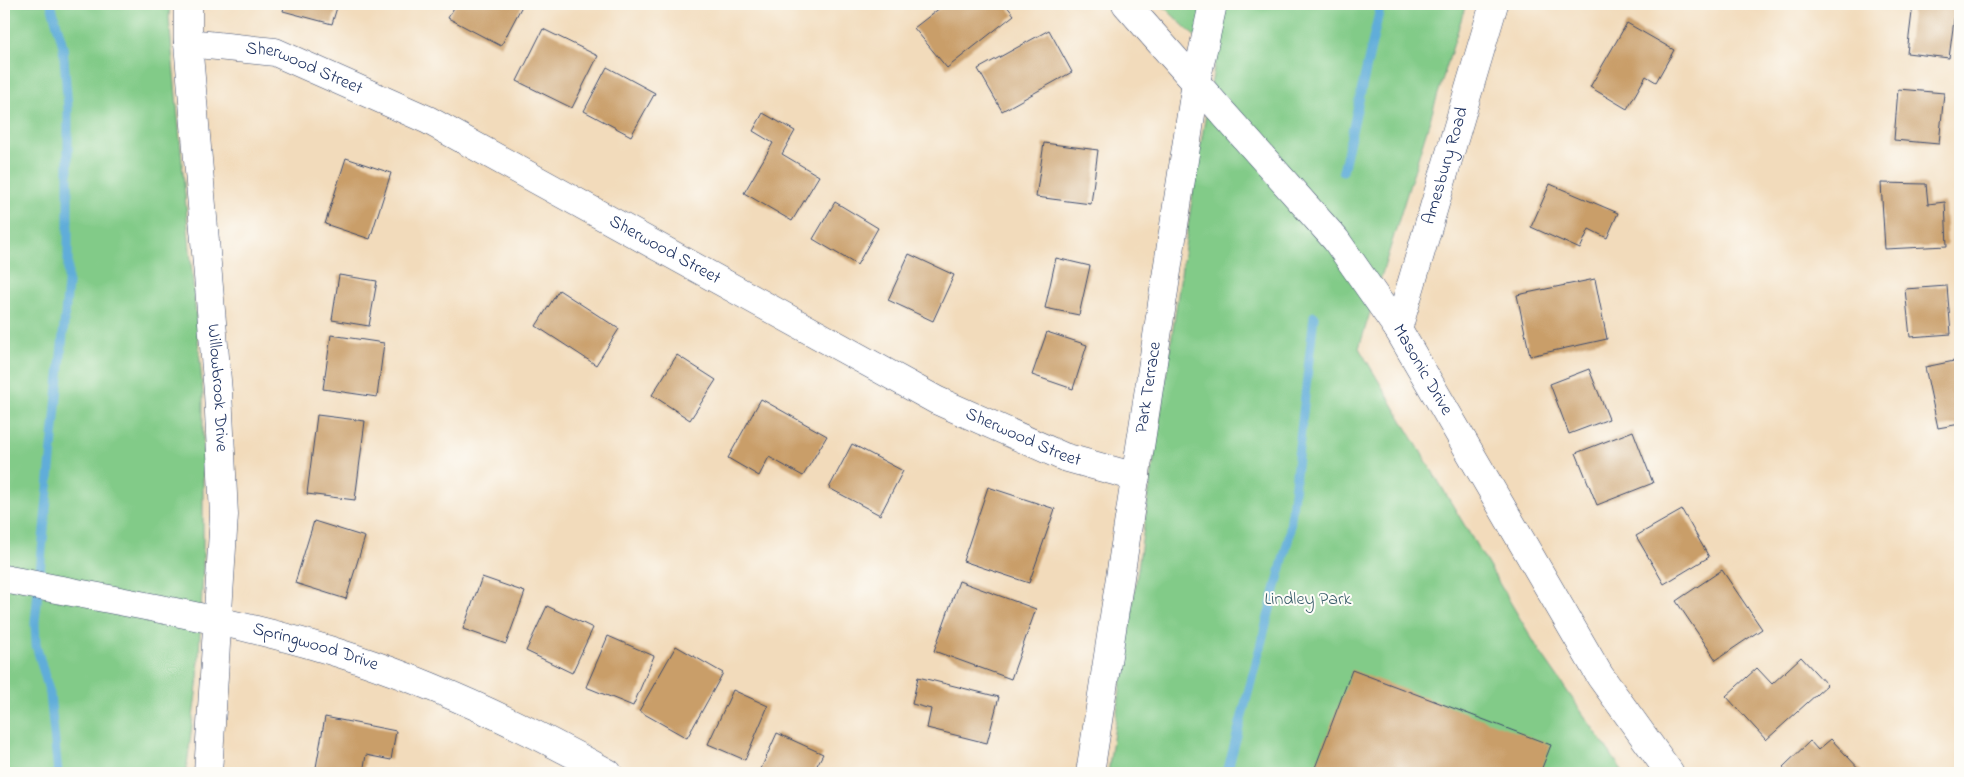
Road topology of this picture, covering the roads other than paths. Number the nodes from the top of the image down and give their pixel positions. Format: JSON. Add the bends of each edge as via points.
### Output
{"nodes":[{"id":1,"x":188,"y":4,"type":"edge"},
{"id":2,"x":1126,"y":4,"type":"edge"},
{"id":3,"x":1213,"y":4,"type":"edge"},
{"id":4,"x":1494,"y":4,"type":"edge"},
{"id":5,"x":188,"y":42,"type":"junction"},
{"id":6,"x":1196,"y":82,"type":"junction"},
{"id":7,"x":1398,"y":329,"type":"junction"},
{"id":8,"x":1136,"y":477,"type":"junction"},
{"id":9,"x":11,"y":581,"type":"edge"},
{"id":10,"x":218,"y":621,"type":"junction"},
{"id":11,"x":208,"y":773,"type":"edge"},
{"id":12,"x":608,"y":773,"type":"edge"},
{"id":13,"x":1090,"y":773,"type":"edge"},
{"id":14,"x":1670,"y":773,"type":"edge"}],
"edges":[{"from":1,"to":5,"type":"street","name":"Willowbrook Drive"},
{"from":2,"to":6,"type":"street","name":"Masonic Drive"},
{"from":3,"to":6,"type":"street","name":"Park Terrace"},
{"from":4,"to":7,"type":"street","name":"Amesbury Road"},
{"from":5,"to":8,"type":"street","name":"Sherwood Street","via":[[275,52],[428,120],[936,400],[1064,457]]},
{"from":5,"to":10,"type":"street","name":"Willowbrook Drive","via":[[220,430],[224,515]]},
{"from":6,"to":7,"type":"street","name":"Masonic Drive","via":[[1336,240]]},
{"from":6,"to":8,"type":"street","name":"Park Terrace"},
{"from":7,"to":14,"type":"street","name":"Masonic Drive","via":[[1600,676]]},
{"from":8,"to":13,"type":"street","name":"Park Terrace"},
{"from":9,"to":10,"type":"street","name":"Springwood Drive"},
{"from":10,"to":11,"type":"street","name":"Willowbrook Drive"},
{"from":10,"to":12,"type":"street","name":"Springwood Drive","via":[[354,658],[480,708]]}]}
